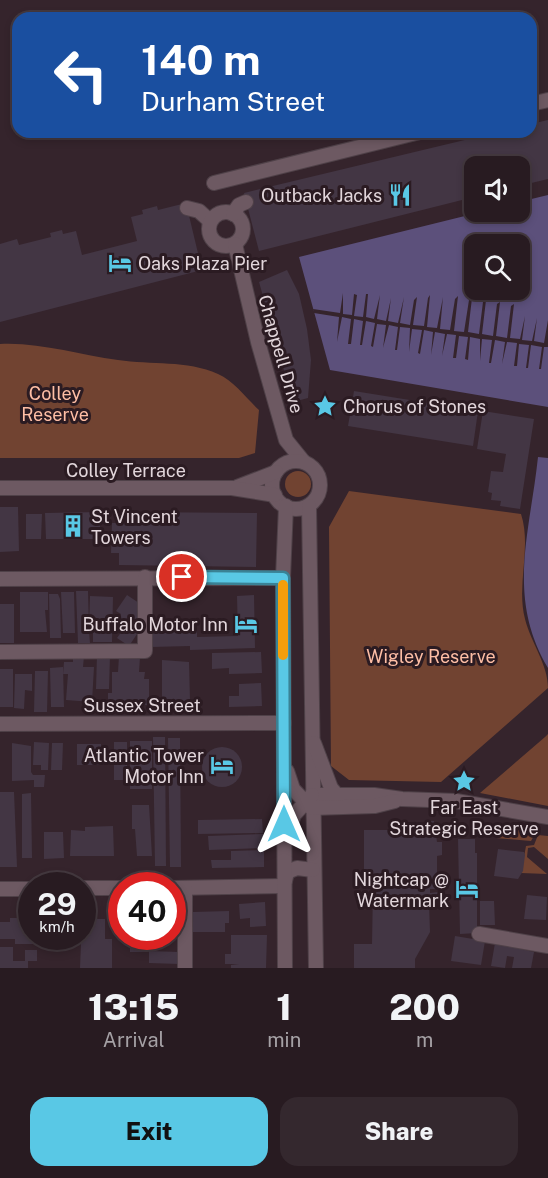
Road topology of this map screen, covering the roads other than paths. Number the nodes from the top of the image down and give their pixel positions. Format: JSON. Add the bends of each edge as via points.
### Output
{"nodes":[{"id":1,"x":396,"y":138,"type":"edge"},
{"id":2,"x":214,"y":183,"type":"dead end"},
{"id":3,"x":246,"y":202,"type":"dead end"},
{"id":4,"x":187,"y":208,"type":"dead end"},
{"id":5,"x":233,"y":214,"type":"junction"},
{"id":6,"x":210,"y":221,"type":"junction"},
{"id":7,"x":236,"y":244,"type":"junction"},
{"id":8,"x":218,"y":245,"type":"junction"},
{"id":9,"x":242,"y":278,"type":"junction"},
{"id":10,"x":286,"y":440,"type":"junction"},
{"id":11,"x":303,"y":461,"type":"junction"},
{"id":12,"x":277,"y":470,"type":"junction"},
{"id":13,"x":0,"y":489,"type":"edge"},
{"id":14,"x":232,"y":489,"type":"junction"},
{"id":15,"x":272,"y":494,"type":"junction"},
{"id":16,"x":286,"y":506,"type":"junction"},
{"id":17,"x":309,"y":506,"type":"junction"},
{"id":18,"x":145,"y":577,"type":"junction"},
{"id":19,"x":283,"y":578,"type":"junction"},
{"id":20,"x":0,"y":579,"type":"edge"},
{"id":21,"x":0,"y":652,"type":"edge"},
{"id":22,"x":0,"y":723,"type":"edge"},
{"id":23,"x":284,"y":723,"type":"junction"},
{"id":24,"x":310,"y":732,"type":"junction"},
{"id":25,"x":284,"y":741,"type":"junction"},
{"id":26,"x":337,"y":795,"type":"junction"},
{"id":27,"x":402,"y":800,"type":"junction"},
{"id":28,"x":309,"y":802,"type":"junction"},
{"id":29,"x":548,"y":817,"type":"edge"},
{"id":30,"x":314,"y":870,"type":"junction"},
{"id":31,"x":284,"y":883,"type":"junction"},
{"id":32,"x":186,"y":888,"type":"edge"},
{"id":33,"x":0,"y":889,"type":"edge"},
{"id":34,"x":18,"y":889,"type":"edge"},
{"id":35,"x":479,"y":934,"type":"dead end"},
{"id":36,"x":548,"y":946,"type":"edge"},
{"id":37,"x":184,"y":950,"type":"edge"},
{"id":38,"x":185,"y":968,"type":"edge"},
{"id":39,"x":285,"y":968,"type":"edge"},
{"id":40,"x":316,"y":968,"type":"edge"}],
"edges":[{"from":1,"to":2,"type":"street"},
{"from":3,"to":5,"type":"street"},
{"from":4,"to":6,"type":"street","via":[[199,211]]},
{"from":5,"to":6,"type":"street","via":[[221,213]]},
{"from":5,"to":7,"type":"street","via":[[243,226]]},
{"from":6,"to":8,"type":"street","via":[[209,235]]},
{"from":7,"to":8,"type":"street"},
{"from":7,"to":9,"type":"street","name":"Chappell Drive"},
{"from":8,"to":9,"type":"street","name":"Chappell Drive"},
{"from":9,"to":10,"type":"street","name":"Chappell Drive"},
{"from":10,"to":11,"type":"street","name":"Chappell Drive"},
{"from":10,"to":12,"type":"street","name":"Chappell Drive"},
{"from":11,"to":12,"type":"street","via":[[290,461]]},
{"from":11,"to":17,"type":"street","via":[[314,468],[320,479],[318,494]]},
{"from":12,"to":14,"type":"street","name":"Colley Terrace"},
{"from":12,"to":15,"type":"street"},
{"from":13,"to":14,"type":"street","name":"Colley Terrace"},
{"from":14,"to":15,"type":"street","name":"Colley Terrace"},
{"from":15,"to":16,"type":"street"},
{"from":15,"to":19,"type":"street","via":[[277,507]]},
{"from":16,"to":17,"type":"street"},
{"from":16,"to":19,"type":"street"},
{"from":17,"to":24,"type":"street"},
{"from":18,"to":19,"type":"street"},
{"from":18,"to":20,"type":"street"},
{"from":18,"to":21,"type":"street","via":[[145,651]]},
{"from":19,"to":23,"type":"street"},
{"from":22,"to":23,"type":"street","name":"Sussex Street"},
{"from":23,"to":25,"type":"street"},
{"from":24,"to":26,"type":"street"},
{"from":24,"to":28,"type":"street"},
{"from":25,"to":28,"type":"street","via":[[293,789]]},
{"from":25,"to":31,"type":"street"},
{"from":26,"to":27,"type":"street"},
{"from":26,"to":28,"type":"street"},
{"from":27,"to":28,"type":"street","via":[[375,806]]},
{"from":27,"to":29,"type":"street","via":[[456,801]]},
{"from":28,"to":30,"type":"street"},
{"from":28,"to":31,"type":"street","via":[[294,815],[285,844]]},
{"from":30,"to":31,"type":"street","via":[[292,869]]},
{"from":30,"to":40,"type":"street"},
{"from":31,"to":32,"type":"street"},
{"from":31,"to":39,"type":"street"},
{"from":33,"to":34,"type":"street"},
{"from":35,"to":36,"type":"street"},
{"from":37,"to":38,"type":"street"}]}
